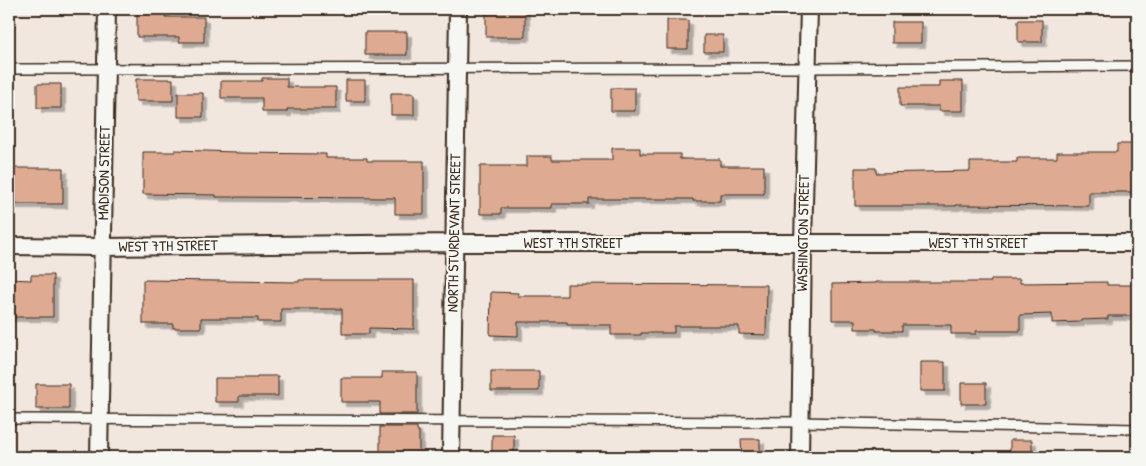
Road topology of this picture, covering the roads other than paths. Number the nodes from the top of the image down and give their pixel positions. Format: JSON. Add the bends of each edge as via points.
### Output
{"nodes":[{"id":1,"x":107,"y":9,"type":"edge"},
{"id":2,"x":458,"y":9,"type":"edge"},
{"id":3,"x":809,"y":9,"type":"edge"},
{"id":4,"x":1137,"y":66,"type":"edge"},
{"id":5,"x":106,"y":68,"type":"junction"},
{"id":6,"x":457,"y":68,"type":"junction"},
{"id":7,"x":808,"y":68,"type":"junction"},
{"id":8,"x":9,"y":69,"type":"edge"},
{"id":9,"x":803,"y":242,"type":"junction"},
{"id":10,"x":454,"y":243,"type":"junction"},
{"id":11,"x":1137,"y":243,"type":"edge"},
{"id":12,"x":9,"y":246,"type":"edge"},
{"id":13,"x":102,"y":246,"type":"junction"},
{"id":14,"x":9,"y":419,"type":"edge"},
{"id":15,"x":100,"y":419,"type":"junction"},
{"id":16,"x":451,"y":421,"type":"junction"},
{"id":17,"x":800,"y":422,"type":"junction"},
{"id":18,"x":1137,"y":429,"type":"edge"},
{"id":19,"x":99,"y":457,"type":"edge"},
{"id":20,"x":451,"y":457,"type":"edge"},
{"id":21,"x":800,"y":457,"type":"edge"}],
"edges":[{"from":1,"to":5,"type":"street","name":"MADISON STREET"},
{"from":2,"to":6,"type":"street","name":"NORTH STURDEVANT STREET"},
{"from":3,"to":7,"type":"street","name":"WASHINGTON STREET"},
{"from":4,"to":7,"type":"lane"},
{"from":5,"to":6,"type":"lane"},
{"from":5,"to":8,"type":"lane"},
{"from":5,"to":13,"type":"street","name":"MADISON STREET"},
{"from":6,"to":7,"type":"lane"},
{"from":6,"to":10,"type":"street","name":"NORTH STURDEVANT STREET"},
{"from":7,"to":9,"type":"street","name":"WASHINGTON STREET"},
{"from":9,"to":10,"type":"street","name":"WEST 7TH STREET"},
{"from":9,"to":11,"type":"street","name":"WEST 7TH STREET"},
{"from":9,"to":17,"type":"street","name":"WASHINGTON STREET"},
{"from":10,"to":13,"type":"street","name":"WEST 7TH STREET"},
{"from":10,"to":16,"type":"street","name":"NORTH STURDEVANT STREET"},
{"from":12,"to":13,"type":"street","name":"WEST 7TH STREET"},
{"from":13,"to":15,"type":"street","name":"MADISON STREET"},
{"from":14,"to":15,"type":"lane"},
{"from":15,"to":16,"type":"lane"},
{"from":15,"to":19,"type":"street","name":"MADISON STREET"},
{"from":16,"to":17,"type":"lane"},
{"from":16,"to":20,"type":"street","name":"NORTH STURDEVANT STREET"},
{"from":17,"to":18,"type":"lane"},
{"from":17,"to":21,"type":"street","name":"WASHINGTON STREET"}]}
